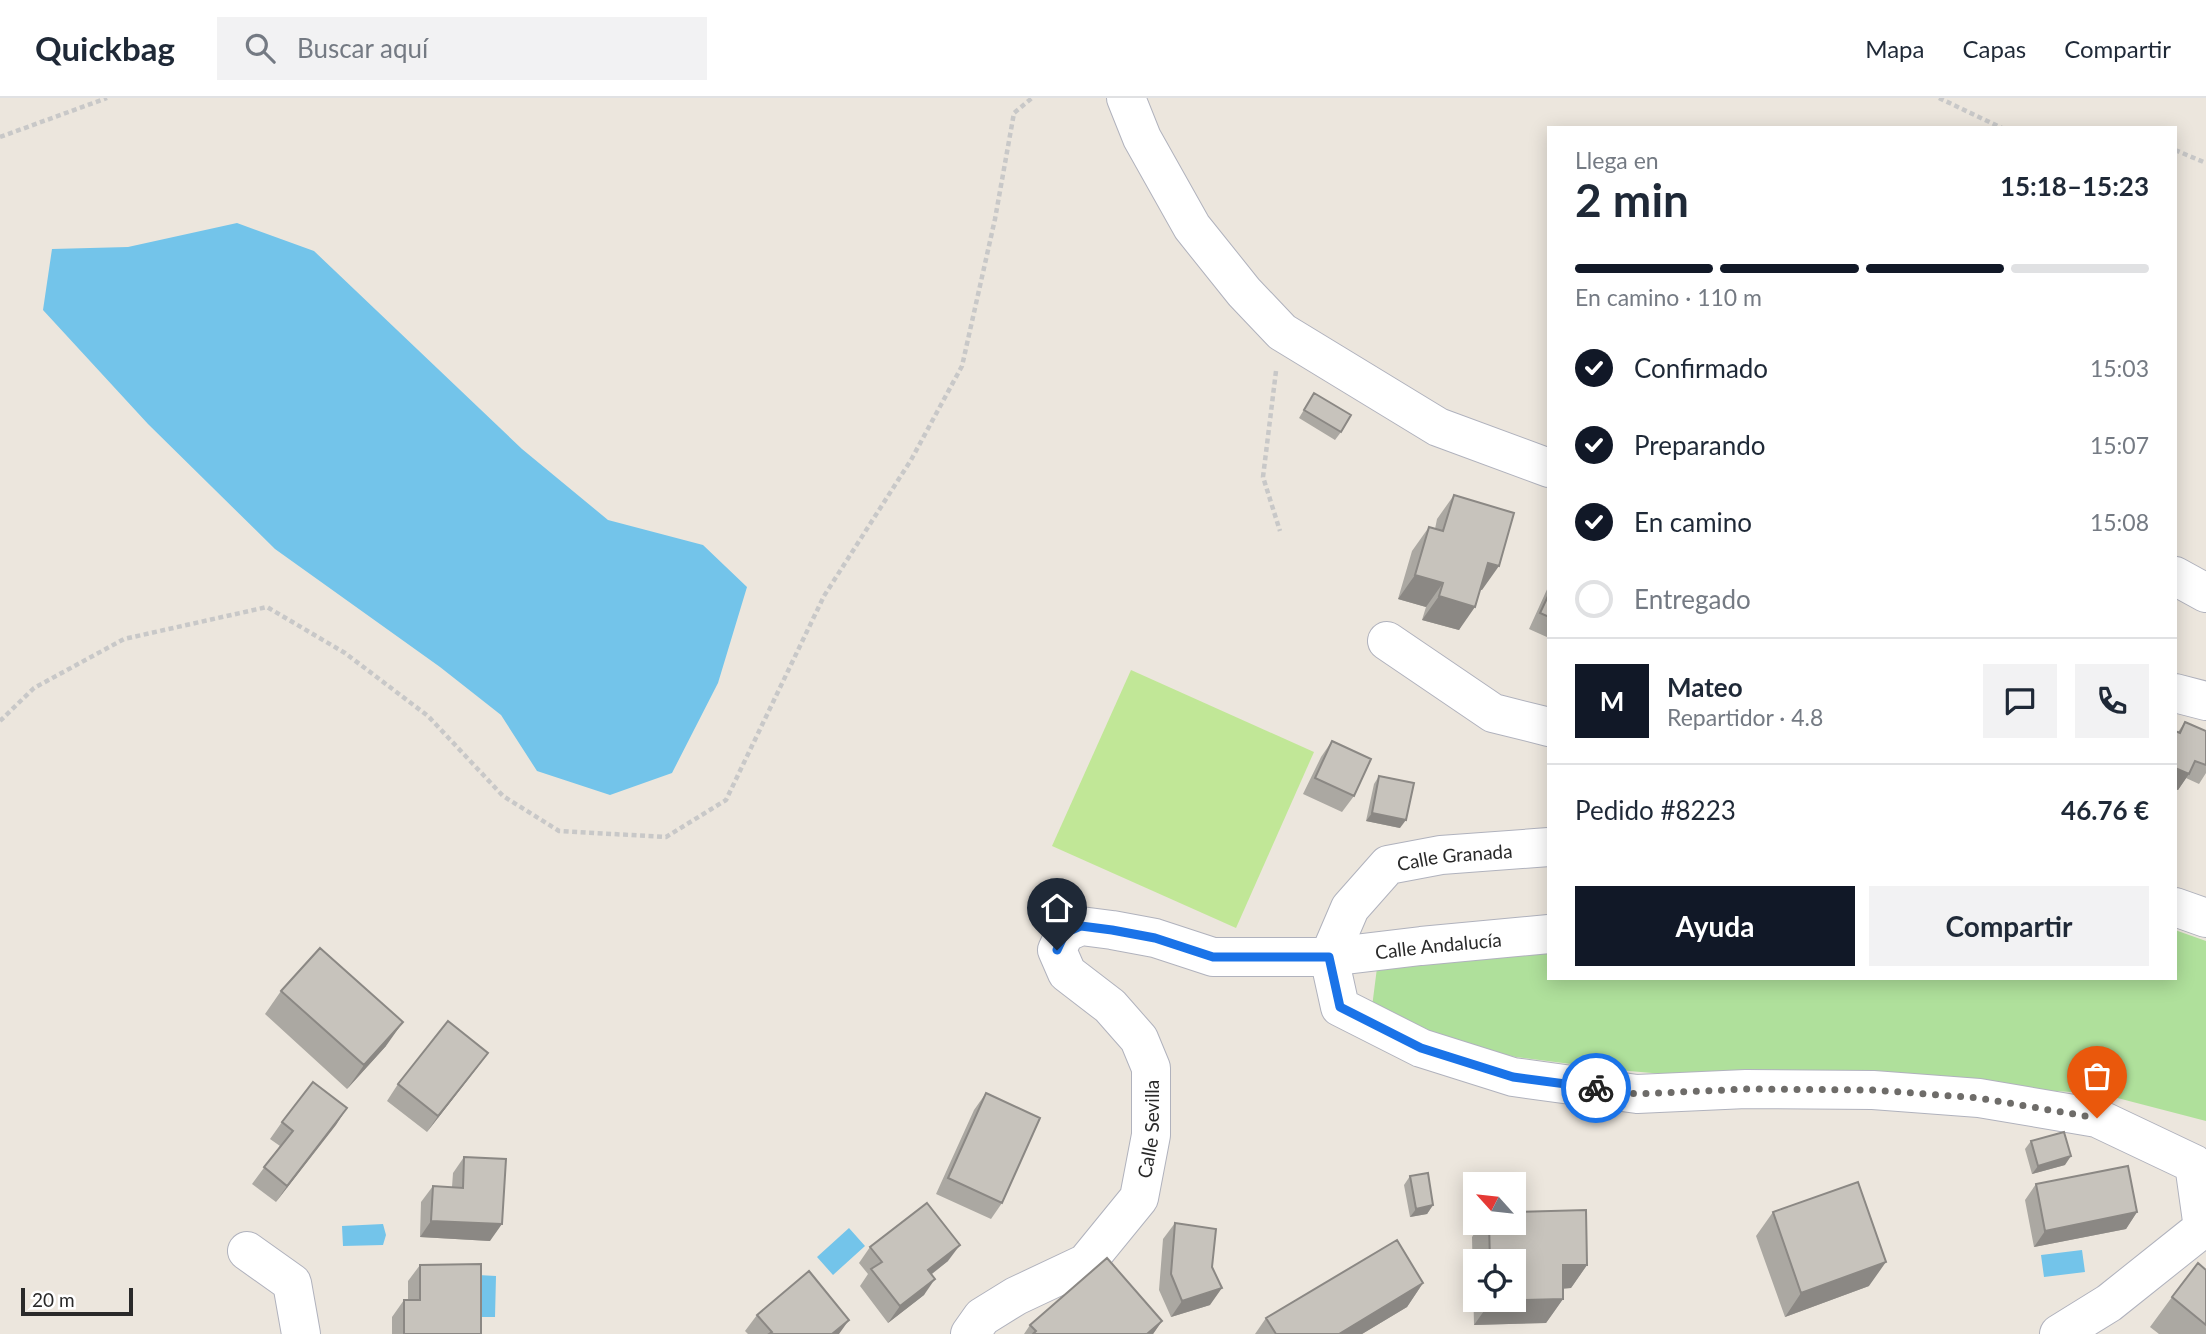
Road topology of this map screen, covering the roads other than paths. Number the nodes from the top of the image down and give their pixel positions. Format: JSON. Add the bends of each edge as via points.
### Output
{"nodes":[{"id":1,"x":1126,"y":98,"type":"edge"},
{"id":2,"x":1547,"y":467,"type":"edge"},
{"id":3,"x":2177,"y":577,"type":"edge"},
{"id":4,"x":2206,"y":593,"type":"edge"},
{"id":5,"x":1387,"y":641,"type":"dead end"},
{"id":6,"x":2177,"y":694,"type":"edge"},
{"id":7,"x":2206,"y":701,"type":"edge"},
{"id":8,"x":1547,"y":726,"type":"edge"},
{"id":9,"x":1547,"y":847,"type":"edge"},
{"id":10,"x":2177,"y":909,"type":"edge"},
{"id":11,"x":2206,"y":918,"type":"edge"},
{"id":12,"x":1547,"y":934,"type":"edge"},
{"id":13,"x":1329,"y":957,"type":"junction"},
{"id":14,"x":247,"y":1251,"type":"dead end"},
{"id":15,"x":301,"y":1334,"type":"edge"},
{"id":16,"x":970,"y":1334,"type":"edge"},
{"id":17,"x":2059,"y":1334,"type":"edge"}],
"edges":[{"from":1,"to":2,"type":"street","via":[[1142,138],[1192,227],[1282,332],[1438,427]]},
{"from":3,"to":4,"type":"street"},
{"from":5,"to":8,"type":"street","via":[[1493,713]]},
{"from":6,"to":7,"type":"street"},
{"from":9,"to":13,"type":"street","name":"Calle Granada","via":[[1441,855],[1388,865],[1350,908]]},
{"from":10,"to":11,"type":"street"},
{"from":12,"to":13,"type":"street","name":"Calle Andalucía"},
{"from":13,"to":16,"type":"street","name":"Calle Sevilla","via":[[1213,957],[1112,930],[1081,926],[1065,933],[1057,950],[1068,974],[1118,1014],[1139,1039],[1151,1068],[1151,1135],[1139,1198],[1086,1263],[1016,1296],[982,1317]]},
{"from":13,"to":17,"type":"street","via":[[1340,1007],[1421,1048],[1513,1077],[1637,1094],[1873,1090],[1979,1098],[2097,1118],[2194,1164],[2203,1228],[2109,1303]]},
{"from":14,"to":15,"type":"street","via":[[292,1283]]}]}
